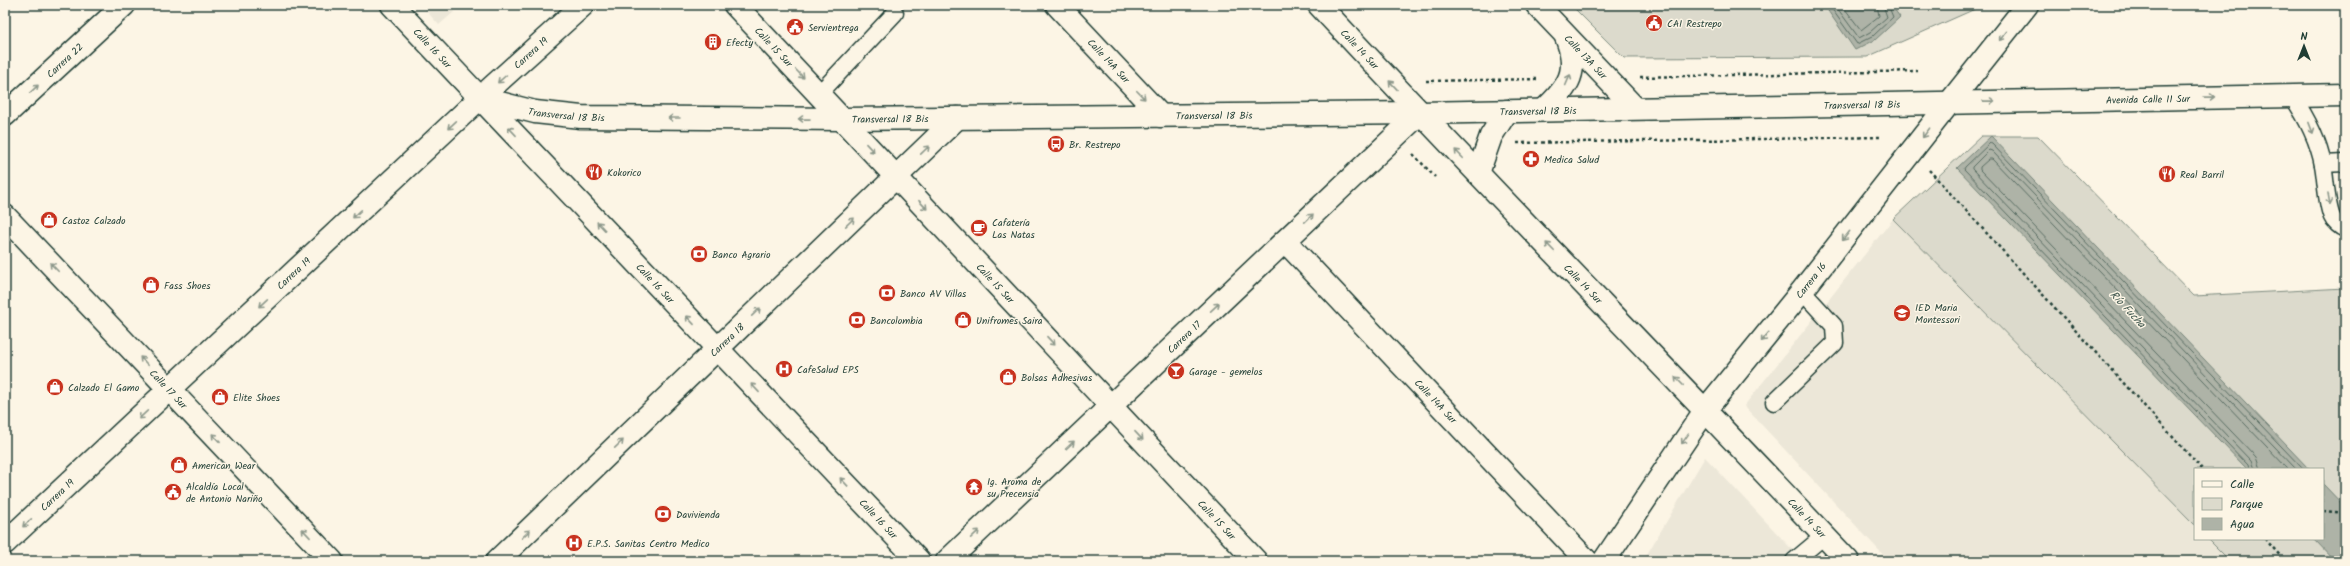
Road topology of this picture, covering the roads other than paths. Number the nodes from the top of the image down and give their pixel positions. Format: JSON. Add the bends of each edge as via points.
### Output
{"nodes":[{"id":1,"x":124,"y":5,"type":"edge"},
{"id":2,"x":392,"y":5,"type":"edge"},
{"id":3,"x":583,"y":5,"type":"edge"},
{"id":4,"x":735,"y":5,"type":"edge"},
{"id":5,"x":1057,"y":5,"type":"edge"},
{"id":6,"x":1319,"y":5,"type":"edge"},
{"id":7,"x":1537,"y":5,"type":"edge"},
{"id":8,"x":2027,"y":5,"type":"edge"},
{"id":9,"x":895,"y":13,"type":"dead end"},
{"id":10,"x":1566,"y":36,"type":"junction"},
{"id":11,"x":819,"y":94,"type":"junction"},
{"id":12,"x":2345,"y":95,"type":"edge"},
{"id":13,"x":2292,"y":96,"type":"junction"},
{"id":14,"x":480,"y":98,"type":"junction"},
{"id":15,"x":1950,"y":102,"type":"junction"},
{"id":16,"x":1635,"y":108,"type":"junction"},
{"id":17,"x":1544,"y":110,"type":"junction"},
{"id":18,"x":1507,"y":111,"type":"junction"},
{"id":19,"x":1420,"y":113,"type":"junction"},
{"id":20,"x":5,"y":115,"type":"edge"},
{"id":21,"x":1161,"y":116,"type":"junction"},
{"id":22,"x":957,"y":118,"type":"junction"},
{"id":23,"x":843,"y":119,"type":"junction"},
{"id":24,"x":2345,"y":163,"type":"edge"},
{"id":25,"x":2323,"y":164,"type":"junction"},
{"id":26,"x":1478,"y":173,"type":"junction"},
{"id":27,"x":897,"y":177,"type":"junction"},
{"id":28,"x":5,"y":216,"type":"edge"},
{"id":29,"x":2345,"y":229,"type":"edge"},
{"id":30,"x":1285,"y":241,"type":"junction"},
{"id":31,"x":1802,"y":291,"type":"junction"},
{"id":32,"x":718,"y":348,"type":"junction"},
{"id":33,"x":171,"y":389,"type":"junction"},
{"id":34,"x":1774,"y":402,"type":"dead end"},
{"id":35,"x":1111,"y":406,"type":"junction"},
{"id":36,"x":1706,"y":409,"type":"junction"},
{"id":37,"x":1824,"y":536,"type":"junction"},
{"id":38,"x":5,"y":543,"type":"edge"},
{"id":39,"x":332,"y":561,"type":"edge"},
{"id":40,"x":498,"y":561,"type":"edge"},
{"id":41,"x":919,"y":561,"type":"edge"},
{"id":42,"x":947,"y":561,"type":"edge"},
{"id":43,"x":1256,"y":561,"type":"edge"},
{"id":44,"x":1586,"y":561,"type":"edge"},
{"id":45,"x":1604,"y":561,"type":"edge"},
{"id":46,"x":1794,"y":561,"type":"edge"},
{"id":47,"x":1848,"y":561,"type":"edge"}],
"edges":[{"from":20,"to":1,"type":"street","name":"Carrera 22","one_way":true},
{"from":2,"to":14,"type":"street","name":"Calle 16 Sur"},
{"from":3,"to":14,"type":"street","name":"Carrera 19","one_way":true},
{"from":4,"to":11,"type":"street","name":"Calle 15 Sur","one_way":true},
{"from":5,"to":21,"type":"street","name":"Calle 14A Sur","one_way":true},
{"from":19,"to":6,"type":"street","name":"Calle 14 Sur","one_way":true},
{"from":7,"to":10,"type":"street","name":"Calle 13A Sur"},
{"from":8,"to":15,"type":"street","name":"Carrera 16","one_way":true},
{"from":9,"to":11,"type":"lane"},
{"from":10,"to":16,"type":"street","name":"Calle 13A Sur"},
{"from":17,"to":10,"type":"street","one_way":true,"via":[[1557,98],[1570,78],[1573,59]]},
{"from":11,"to":23,"type":"street","name":"Calle 15 Sur"},
{"from":12,"to":13,"type":"street","name":"Avenida Calle 11 Sur"},
{"from":15,"to":13,"type":"street","name":"Avenida Calle 11 Sur","one_way":true},
{"from":13,"to":25,"type":"lane","one_way":true,"via":[[2310,123]]},
{"from":23,"to":14,"type":"street","name":"Transversal 18 Bis","one_way":true,"via":[[581,117],[535,112]]},
{"from":32,"to":14,"type":"street","name":"Calle 16 Sur","one_way":true},
{"from":14,"to":33,"type":"street","name":"Carrera 19","one_way":true},
{"from":15,"to":16,"type":"street","name":"Transversal 18 Bis"},
{"from":15,"to":31,"type":"street","name":"Carrera 16","one_way":true},
{"from":16,"to":17,"type":"street","name":"Transversal 18 Bis"},
{"from":17,"to":18,"type":"street","name":"Transversal 18 Bis"},
{"from":18,"to":19,"type":"street","name":"Transversal 18 Bis"},
{"from":18,"to":26,"type":"street","via":[[1491,136]]},
{"from":19,"to":21,"type":"street","name":"Transversal 18 Bis"},
{"from":26,"to":19,"type":"street","name":"Calle 14 Sur","one_way":true},
{"from":30,"to":19,"type":"street","name":"Carrera 17","one_way":true},
{"from":21,"to":22,"type":"street","name":"Transversal 18 Bis"},
{"from":22,"to":23,"type":"street","name":"Transversal 18 Bis"},
{"from":27,"to":22,"type":"street","name":"Carrera 18","one_way":true},
{"from":23,"to":27,"type":"street","name":"Calle 15 Sur","one_way":true},
{"from":24,"to":25,"type":"lane"},
{"from":25,"to":29,"type":"lane","one_way":true,"via":[[2332,217]]},
{"from":36,"to":26,"type":"street","name":"Calle 14 Sur","one_way":true},
{"from":32,"to":27,"type":"street","name":"Carrera 18","one_way":true},
{"from":27,"to":35,"type":"street","name":"Calle 15 Sur","one_way":true},
{"from":33,"to":28,"type":"street","name":"Calle 17 Sur","one_way":true},
{"from":35,"to":30,"type":"street","name":"Carrera 17","one_way":true},
{"from":30,"to":44,"type":"street","name":"Calle 14A Sur"},
{"from":31,"to":34,"type":"lane","via":[[1834,326],[1835,343]]},
{"from":31,"to":36,"type":"street","name":"Carrera 16","one_way":true},
{"from":40,"to":32,"type":"street","name":"Carrera 18","one_way":true},
{"from":41,"to":32,"type":"street","name":"Calle 16 Sur","one_way":true},
{"from":33,"to":38,"type":"street","name":"Carrera 19","one_way":true},
{"from":39,"to":33,"type":"street","name":"Calle 17 Sur","one_way":true},
{"from":42,"to":35,"type":"street","name":"Carrera 17","one_way":true},
{"from":35,"to":43,"type":"street","name":"Calle 15 Sur","one_way":true},
{"from":36,"to":37,"type":"street","name":"Calle 14 Sur"},
{"from":36,"to":45,"type":"street","name":"Carrera 16","one_way":true},
{"from":37,"to":46,"type":"lane"},
{"from":37,"to":47,"type":"street","name":"Calle 14 Sur"}]}
